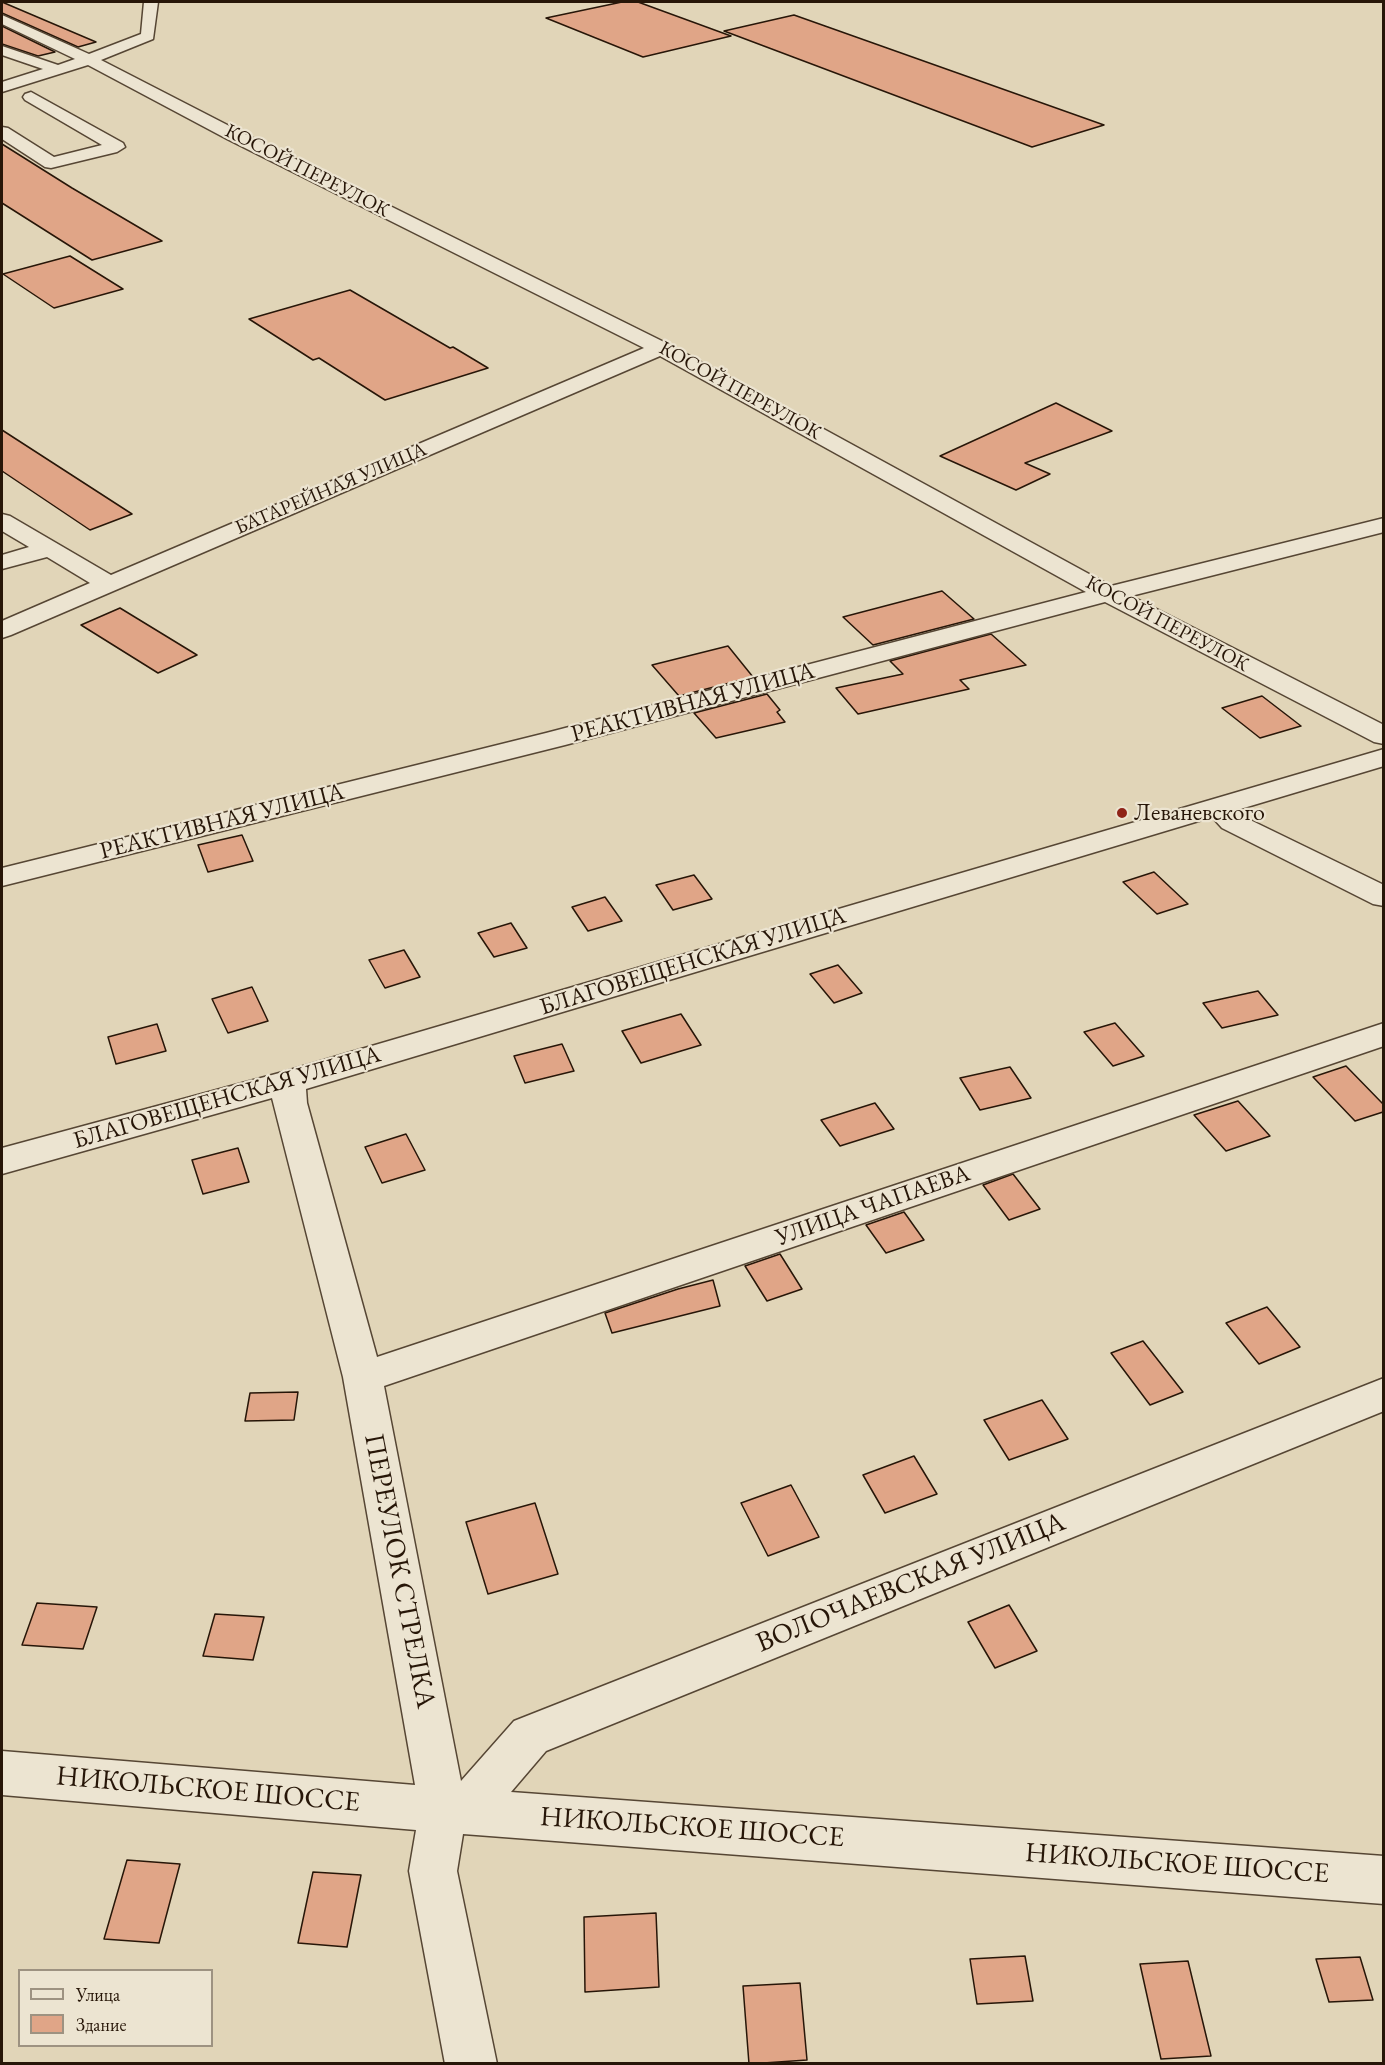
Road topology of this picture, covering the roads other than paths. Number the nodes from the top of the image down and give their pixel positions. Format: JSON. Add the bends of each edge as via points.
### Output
{"nodes":[{"id":1,"x":151,"y":2,"type":"edge"},
{"id":2,"x":2,"y":19,"type":"edge"},
{"id":3,"x":2,"y":50,"type":"edge"},
{"id":4,"x":89,"y":60,"type":"junction"},
{"id":5,"x":59,"y":70,"type":"junction"},
{"id":6,"x":2,"y":87,"type":"edge"},
{"id":7,"x":31,"y":97,"type":"dead end"},
{"id":8,"x":2,"y":132,"type":"edge"},
{"id":9,"x":662,"y":348,"type":"junction"},
{"id":10,"x":2,"y":521,"type":"edge"},
{"id":11,"x":1383,"y":525,"type":"edge"},
{"id":12,"x":50,"y":549,"type":"junction"},
{"id":13,"x":2,"y":562,"type":"edge"},
{"id":14,"x":109,"y":584,"type":"junction"},
{"id":15,"x":1108,"y":594,"type":"junction"},
{"id":16,"x":2,"y":630,"type":"edge"},
{"id":17,"x":1383,"y":736,"type":"edge"},
{"id":18,"x":1383,"y":757,"type":"edge"},
{"id":19,"x":1217,"y":806,"type":"junction"},
{"id":20,"x":2,"y":877,"type":"edge"},
{"id":21,"x":1383,"y":897,"type":"edge"},
{"id":22,"x":1383,"y":1034,"type":"edge"},
{"id":23,"x":288,"y":1082,"type":"junction"},
{"id":24,"x":2,"y":1161,"type":"edge"},
{"id":25,"x":363,"y":1377,"type":"junction"},
{"id":26,"x":1383,"y":1394,"type":"edge"},
{"id":27,"x":2,"y":1773,"type":"edge"},
{"id":28,"x":454,"y":1810,"type":"junction"},
{"id":29,"x":1383,"y":1880,"type":"edge"},
{"id":30,"x":471,"y":2064,"type":"edge"}],
"edges":[{"from":1,"to":4,"type":"street","via":[[148,36]]},
{"from":2,"to":4,"type":"street","name":"КОСОЙ ПЕРЕУЛОК"},
{"from":3,"to":5,"type":"street"},
{"from":4,"to":5,"type":"street"},
{"from":4,"to":9,"type":"street","name":"КОСОЙ ПЕРЕУЛОК"},
{"from":5,"to":6,"type":"street"},
{"from":7,"to":8,"type":"street","via":[[117,147],[51,163]]},
{"from":9,"to":14,"type":"street","name":"БАТАРЕЙНАЯ УЛИЦА"},
{"from":9,"to":15,"type":"street","name":"КОСОЙ ПЕРЕУЛОК"},
{"from":10,"to":12,"type":"street"},
{"from":11,"to":15,"type":"street","name":"РЕАКТИВНАЯ УЛИЦА"},
{"from":12,"to":13,"type":"street"},
{"from":12,"to":14,"type":"street"},
{"from":14,"to":16,"type":"street","name":"БАТАРЕЙНАЯ УЛИЦА"},
{"from":15,"to":17,"type":"street","name":"КОСОЙ ПЕРЕУЛОК"},
{"from":15,"to":20,"type":"street","name":"РЕАКТИВНАЯ УЛИЦА","via":[[555,739]]},
{"from":18,"to":19,"type":"street","name":"БЛАГОВЕЩЕНСКАЯ УЛИЦА"},
{"from":19,"to":21,"type":"street","via":[[1232,822]]},
{"from":19,"to":23,"type":"street","name":"БЛАГОВЕЩЕНСКАЯ УЛИЦА"},
{"from":22,"to":25,"type":"street","name":"УЛИЦА ЧАПАЕВА"},
{"from":23,"to":24,"type":"street","name":"БЛАГОВЕЩЕНСКАЯ УЛИЦА"},
{"from":23,"to":25,"type":"street","name":"ПЕРЕУЛОК СТРЕЛКА","via":[[290,1103]]},
{"from":25,"to":28,"type":"street","name":"ПЕРЕУЛОК СТРЕЛКА"},
{"from":26,"to":28,"type":"street","name":"ВОЛОЧАЕВСКАЯ УЛИЦА","via":[[530,1736]]},
{"from":27,"to":28,"type":"street","name":"НИКОЛЬСКОЕ ШОССЕ"},
{"from":28,"to":29,"type":"street","name":"НИКОЛЬСКОЕ ШОССЕ"},
{"from":28,"to":30,"type":"street","name":"ПЕРЕУЛОК СТРЕЛКА","via":[[433,1871]]}]}
